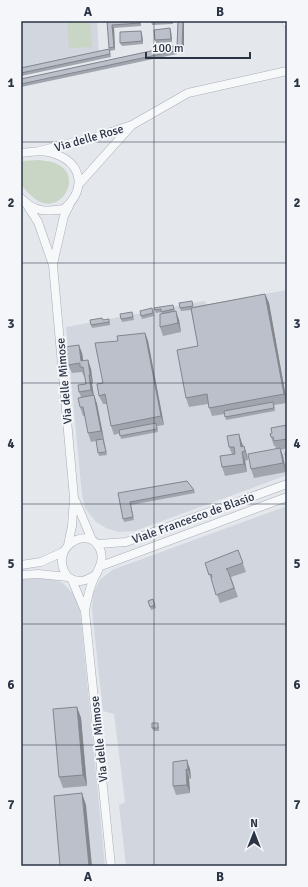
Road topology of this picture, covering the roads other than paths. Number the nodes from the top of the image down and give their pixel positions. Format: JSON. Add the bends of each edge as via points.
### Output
{"nodes":[{"id":1,"x":287,"y":71,"type":"edge"},
{"id":2,"x":132,"y":125,"type":"junction"},
{"id":3,"x":39,"y":151,"type":"junction"},
{"id":4,"x":21,"y":153,"type":"edge"},
{"id":5,"x":80,"y":184,"type":"junction"},
{"id":6,"x":21,"y":198,"type":"edge"},
{"id":7,"x":71,"y":203,"type":"junction"},
{"id":8,"x":28,"y":205,"type":"junction"},
{"id":9,"x":53,"y":264,"type":"junction"},
{"id":10,"x":287,"y":484,"type":"edge"},
{"id":11,"x":287,"y":497,"type":"edge"},
{"id":12,"x":74,"y":498,"type":"junction"},
{"id":13,"x":95,"y":542,"type":"junction"},
{"id":14,"x":65,"y":549,"type":"junction"},
{"id":15,"x":21,"y":565,"type":"edge"},
{"id":16,"x":101,"y":566,"type":"junction"},
{"id":17,"x":21,"y":575,"type":"edge"},
{"id":18,"x":95,"y":575,"type":"junction"},
{"id":19,"x":70,"y":578,"type":"junction"},
{"id":20,"x":85,"y":611,"type":"junction"},
{"id":21,"x":111,"y":866,"type":"edge"}],
"edges":[{"from":1,"to":2,"type":"street","via":[[188,93]]},
{"from":2,"to":3,"type":"street","name":"Via delle Rose"},
{"from":2,"to":5,"type":"street","name":"Via delle Rose"},
{"from":3,"to":4,"type":"street"},
{"from":3,"to":5,"type":"street","via":[[54,153],[67,160],[75,170]]},
{"from":5,"to":7,"type":"street","name":"Via delle Rose"},
{"from":6,"to":8,"type":"street"},
{"from":7,"to":8,"type":"street","via":[[64,209],[50,211],[38,211]]},
{"from":7,"to":9,"type":"street","name":"Via delle Mimose","via":[[64,216]]},
{"from":8,"to":9,"type":"street","name":"Via delle Mimose","via":[[38,222]]},
{"from":9,"to":12,"type":"street","name":"Via delle Mimose"},
{"from":10,"to":13,"type":"street","name":"Viale Francesco de Blasio","via":[[126,542]]},
{"from":11,"to":16,"type":"street","name":"Viale Francesco de Blasio"},
{"from":12,"to":13,"type":"street","name":"Via delle Mimose"},
{"from":12,"to":14,"type":"street","name":"Via delle Mimose","via":[[72,526]]},
{"from":13,"to":14,"type":"street","via":[[83,538]]},
{"from":13,"to":16,"type":"street","via":[[102,553]]},
{"from":14,"to":15,"type":"street","via":[[41,562]]},
{"from":14,"to":19,"type":"street","via":[[63,569]]},
{"from":16,"to":18,"type":"street"},
{"from":17,"to":19,"type":"street","via":[[38,574]]},
{"from":18,"to":19,"type":"street","via":[[84,581]]},
{"from":18,"to":20,"type":"street"},
{"from":19,"to":20,"type":"street"},
{"from":20,"to":21,"type":"street","name":"Via delle Mimose"}]}
